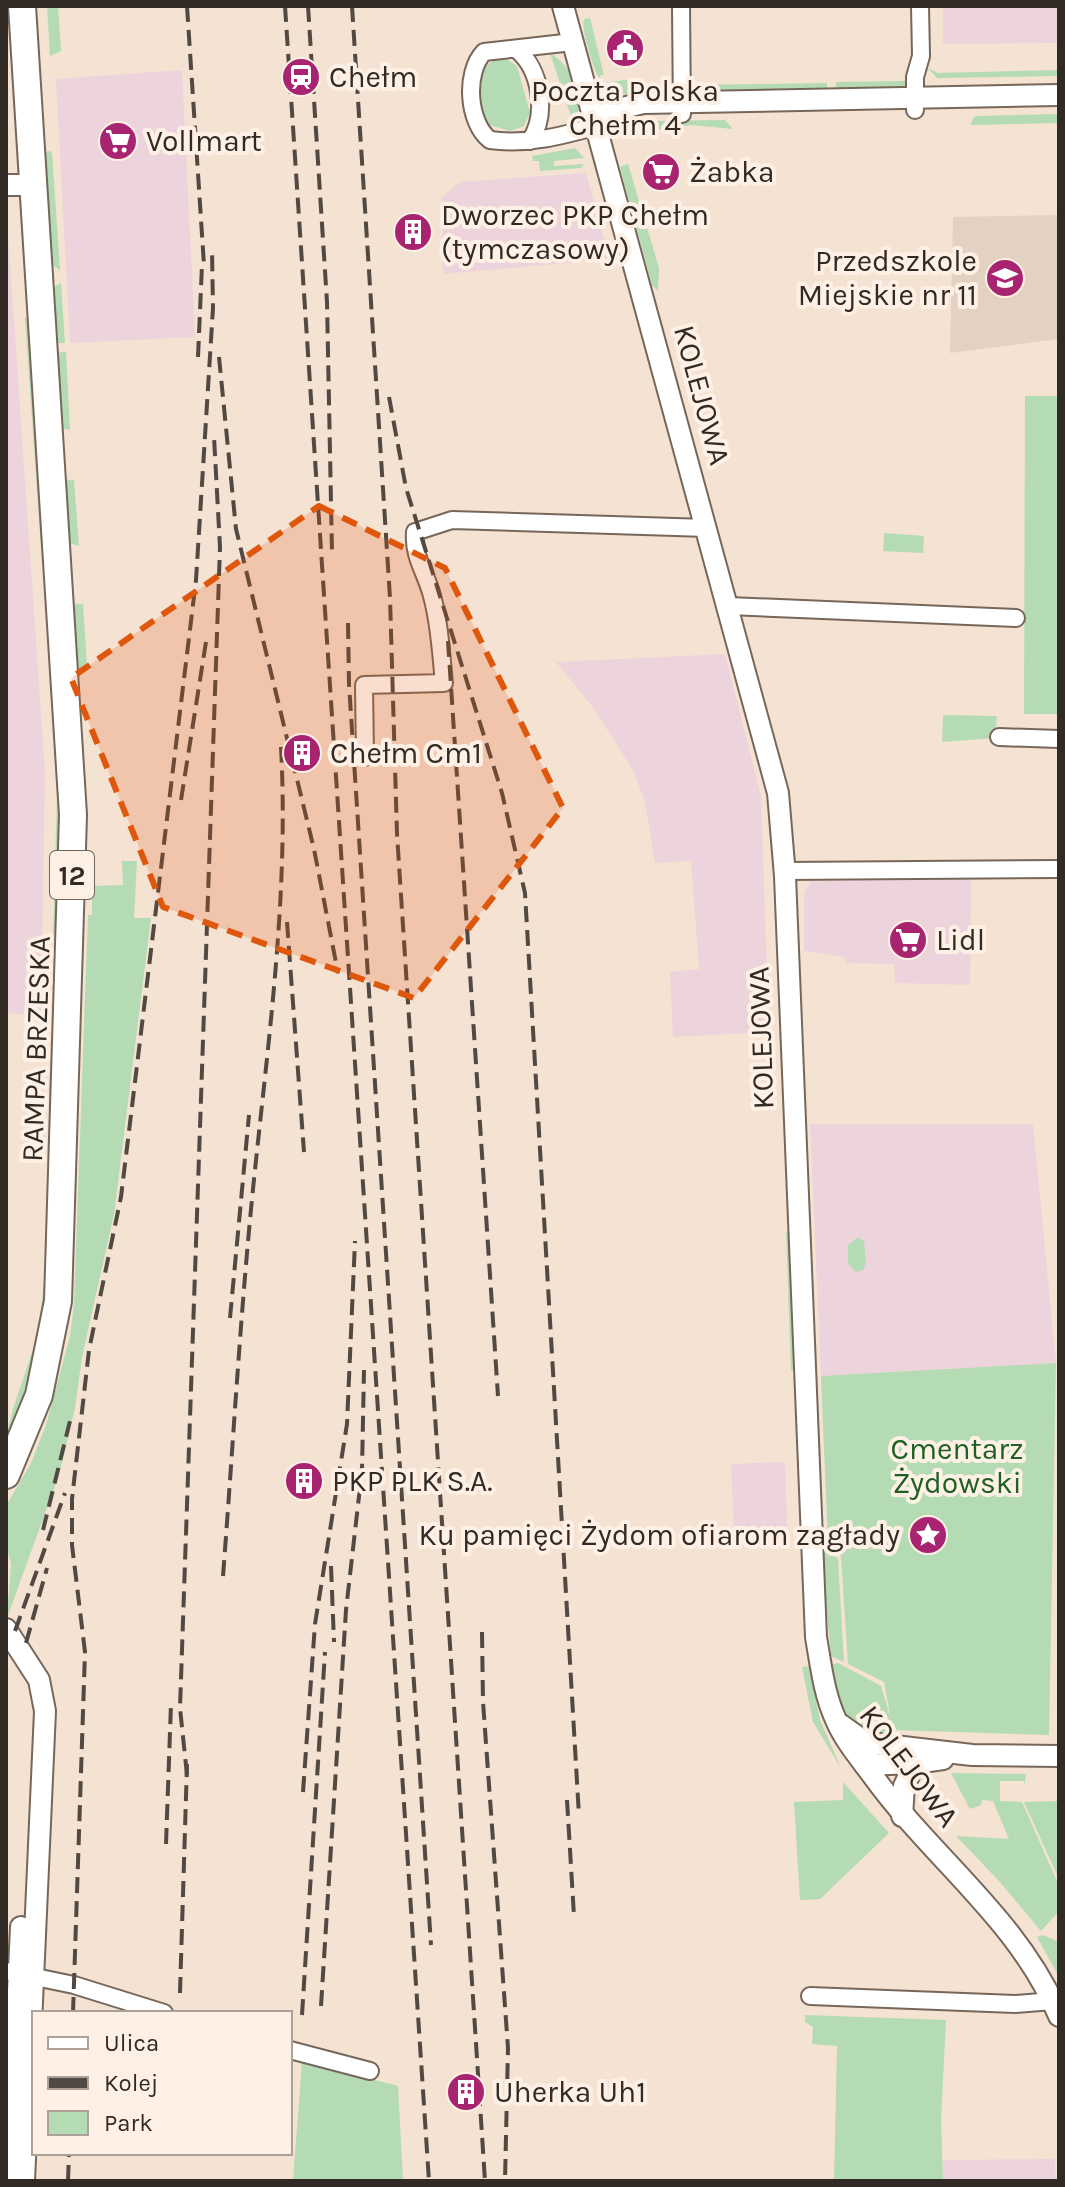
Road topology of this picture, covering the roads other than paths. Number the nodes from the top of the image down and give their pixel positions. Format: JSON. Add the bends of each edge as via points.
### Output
{"nodes":[{"id":1,"x":22,"y":6,"type":"edge"},
{"id":2,"x":563,"y":6,"type":"edge"},
{"id":3,"x":681,"y":6,"type":"edge"},
{"id":4,"x":920,"y":6,"type":"edge"},
{"id":5,"x":573,"y":42,"type":"junction"},
{"id":6,"x":516,"y":49,"type":"junction"},
{"id":7,"x":1059,"y":95,"type":"edge"},
{"id":8,"x":915,"y":104,"type":"junction"},
{"id":9,"x":1059,"y":107,"type":"edge"},
{"id":10,"x":682,"y":108,"type":"junction"},
{"id":11,"x":595,"y":121,"type":"junction"},
{"id":12,"x":530,"y":141,"type":"junction"},
{"id":13,"x":6,"y":185,"type":"edge"},
{"id":14,"x":34,"y":185,"type":"junction"},
{"id":15,"x":707,"y":528,"type":"junction"},
{"id":16,"x":729,"y":606,"type":"junction"},
{"id":17,"x":1016,"y":618,"type":"dead end"},
{"id":18,"x":999,"y":737,"type":"dead end"},
{"id":19,"x":1059,"y":739,"type":"edge"},
{"id":20,"x":365,"y":757,"type":"dead end"},
{"id":21,"x":1059,"y":869,"type":"edge"},
{"id":22,"x":784,"y":871,"type":"junction"},
{"id":23,"x":8,"y":1470,"type":"edge"},
{"id":24,"x":6,"y":1629,"type":"edge"},
{"id":25,"x":6,"y":1652,"type":"edge"},
{"id":26,"x":836,"y":1722,"type":"junction"},
{"id":27,"x":887,"y":1745,"type":"junction"},
{"id":28,"x":972,"y":1755,"type":"junction"},
{"id":29,"x":1059,"y":1756,"type":"edge"},
{"id":30,"x":915,"y":1763,"type":"junction"},
{"id":31,"x":865,"y":1765,"type":"junction"},
{"id":32,"x":902,"y":1816,"type":"junction"},
{"id":33,"x":18,"y":1972,"type":"edge"},
{"id":34,"x":810,"y":1996,"type":"dead end"},
{"id":35,"x":1056,"y":2008,"type":"edge"},
{"id":36,"x":157,"y":2011,"type":"edge"},
{"id":37,"x":292,"y":2051,"type":"edge"},
{"id":38,"x":370,"y":2071,"type":"dead end"},
{"id":39,"x":9,"y":2181,"type":"edge"},
{"id":40,"x":24,"y":2181,"type":"edge"}],
"edges":[{"from":1,"to":14,"type":"highway","name":"RAMPA BRZESKA","number":"12"},
{"from":2,"to":5,"type":"street","name":"KOLEJOWA"},
{"from":3,"to":10,"type":"street"},
{"from":4,"to":8,"type":"street"},
{"from":5,"to":6,"type":"street"},
{"from":5,"to":11,"type":"street","name":"KOLEJOWA"},
{"from":6,"to":12,"type":"street","via":[[530,63],[541,107],[542,121]]},
{"from":6,"to":12,"type":"street","via":[[491,50],[477,59],[473,108],[482,134],[490,140]]},
{"from":7,"to":8,"type":"street"},
{"from":8,"to":9,"type":"street"},
{"from":8,"to":10,"type":"street"},
{"from":10,"to":11,"type":"street"},
{"from":11,"to":12,"type":"street"},
{"from":11,"to":15,"type":"street","name":"KOLEJOWA"},
{"from":13,"to":14,"type":"street"},
{"from":14,"to":23,"type":"highway","name":"RAMPA BRZESKA","number":"12","via":[[68,691],[73,857],[58,1301],[39,1395]]},
{"from":15,"to":16,"type":"street","name":"KOLEJOWA"},
{"from":15,"to":20,"type":"street","via":[[452,520],[415,532],[417,563],[439,623],[444,683],[364,685]]},
{"from":16,"to":17,"type":"street"},
{"from":16,"to":22,"type":"street","name":"KOLEJOWA","via":[[776,782]]},
{"from":18,"to":19,"type":"street"},
{"from":21,"to":22,"type":"street"},
{"from":22,"to":26,"type":"street","name":"KOLEJOWA","via":[[816,1637]]},
{"from":24,"to":33,"type":"street","via":[[31,1664],[45,1702],[41,1851]]},
{"from":25,"to":33,"type":"street","via":[[24,1679],[35,1714]]},
{"from":26,"to":27,"type":"street","via":[[862,1740]]},
{"from":26,"to":31,"type":"street","name":"KOLEJOWA"},
{"from":27,"to":28,"type":"street"},
{"from":27,"to":31,"type":"street"},
{"from":28,"to":29,"type":"street"},
{"from":28,"to":30,"type":"street"},
{"from":30,"to":31,"type":"street"},
{"from":30,"to":32,"type":"street","via":[[904,1786]]},
{"from":31,"to":32,"type":"street","name":"KOLEJOWA"},
{"from":32,"to":35,"type":"street","name":"KOLEJOWA","via":[[1019,1942]]},
{"from":33,"to":36,"type":"street"},
{"from":33,"to":39,"type":"street"},
{"from":33,"to":40,"type":"street"},
{"from":34,"to":35,"type":"street"},
{"from":37,"to":38,"type":"street"}]}
